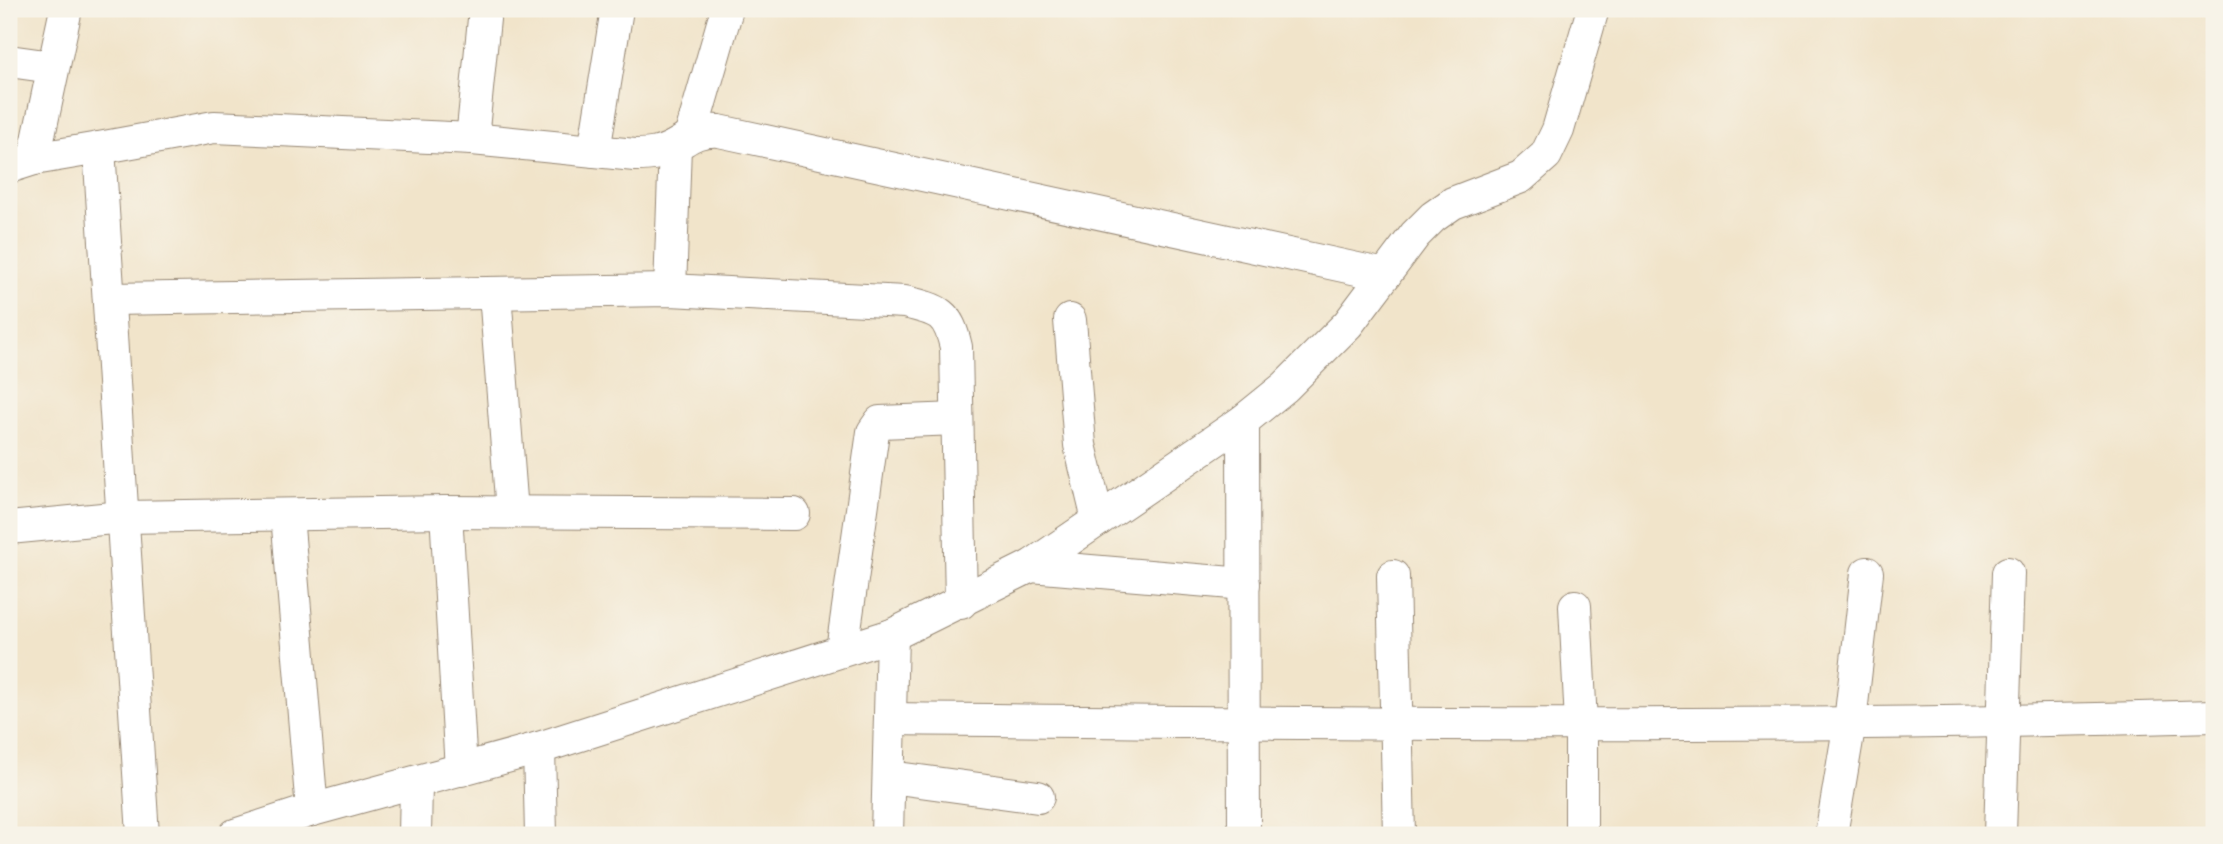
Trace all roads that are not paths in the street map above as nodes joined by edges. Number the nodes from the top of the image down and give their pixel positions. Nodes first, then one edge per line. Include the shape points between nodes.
1 (66, 9) edge
2 (485, 9) edge
3 (617, 9) edge
4 (727, 9) edge
5 (1593, 9) edge
6 (9, 61) edge
7 (52, 67) junction
8 (472, 139) junction
9 (683, 140) junction
10 (99, 148) junction
11 (594, 151) junction
12 (21, 163) edge
13 (1385, 275) junction
14 (670, 290) junction
15 (495, 293) junction
16 (110, 299) junction
17 (1070, 320) dead end
18 (957, 419) junction
19 (1243, 421) junction
20 (446, 512) junction
21 (512, 512) junction
22 (794, 514) dead end
23 (287, 515) junction
24 (123, 517) junction
25 (1098, 520) junction
26 (9, 528) edge
27 (1031, 566) junction
28 (1867, 573) dead end
29 (2008, 573) dead end
30 (1393, 576) dead end
31 (1244, 584) junction
32 (961, 603) junction
33 (1575, 606) dead end
34 (892, 635) junction
35 (842, 650) junction
36 (2214, 716) edge
37 (892, 719) junction
38 (1850, 722) junction
39 (2003, 722) junction
40 (1244, 723) junction
41 (1396, 723) junction
42 (1581, 723) junction
43 (539, 748) junction
44 (461, 770) junction
45 (890, 777) junction
46 (416, 783) junction
47 (1038, 797) dead end
48 (312, 810) junction
49 (143, 835) edge
50 (235, 835) edge
51 (415, 835) edge
52 (541, 835) edge
53 (887, 835) edge
54 (1244, 835) edge
55 (1399, 835) edge
56 (1581, 835) edge
57 (1830, 835) edge
58 (2000, 835) edge

1 - 7 street
2 - 8 street
3 - 11 street
4 - 9 street
5 - 13 street via 1558,130 1546,155 1521,177 1453,203 1433,217
6 - 7 street
7 - 12 street
8 - 10 street via 214,127
8 - 11 street
9 - 11 street via 657,153
9 - 13 street via 719,131
9 - 14 street
10 - 12 street
10 - 16 street
13 - 19 street via 1332,340
14 - 15 street
14 - 18 street via 905,302 934,309 950,322 956,347
15 - 16 street
15 - 21 street
16 - 24 street
17 - 25 street via 1080,445
18 - 32 street
18 - 35 street via 880,422 873,432
19 - 25 street
19 - 31 street
20 - 21 street
20 - 23 street
20 - 44 street
21 - 22 street
23 - 24 street
23 - 48 street
24 - 26 street
24 - 49 street
25 - 27 street
27 - 31 street
27 - 32 street
28 - 38 street
29 - 39 street
30 - 41 street
31 - 40 street
32 - 34 street
33 - 42 street
34 - 35 street
34 - 37 street
35 - 43 street
36 - 39 street
37 - 40 street
37 - 45 street
38 - 39 street
38 - 42 street
38 - 57 street
39 - 58 street
40 - 41 street
40 - 54 street
41 - 42 street
41 - 55 street
42 - 56 street
43 - 44 street
43 - 52 street
44 - 46 street
45 - 47 street
45 - 53 street
46 - 48 street
46 - 51 street
48 - 50 street

